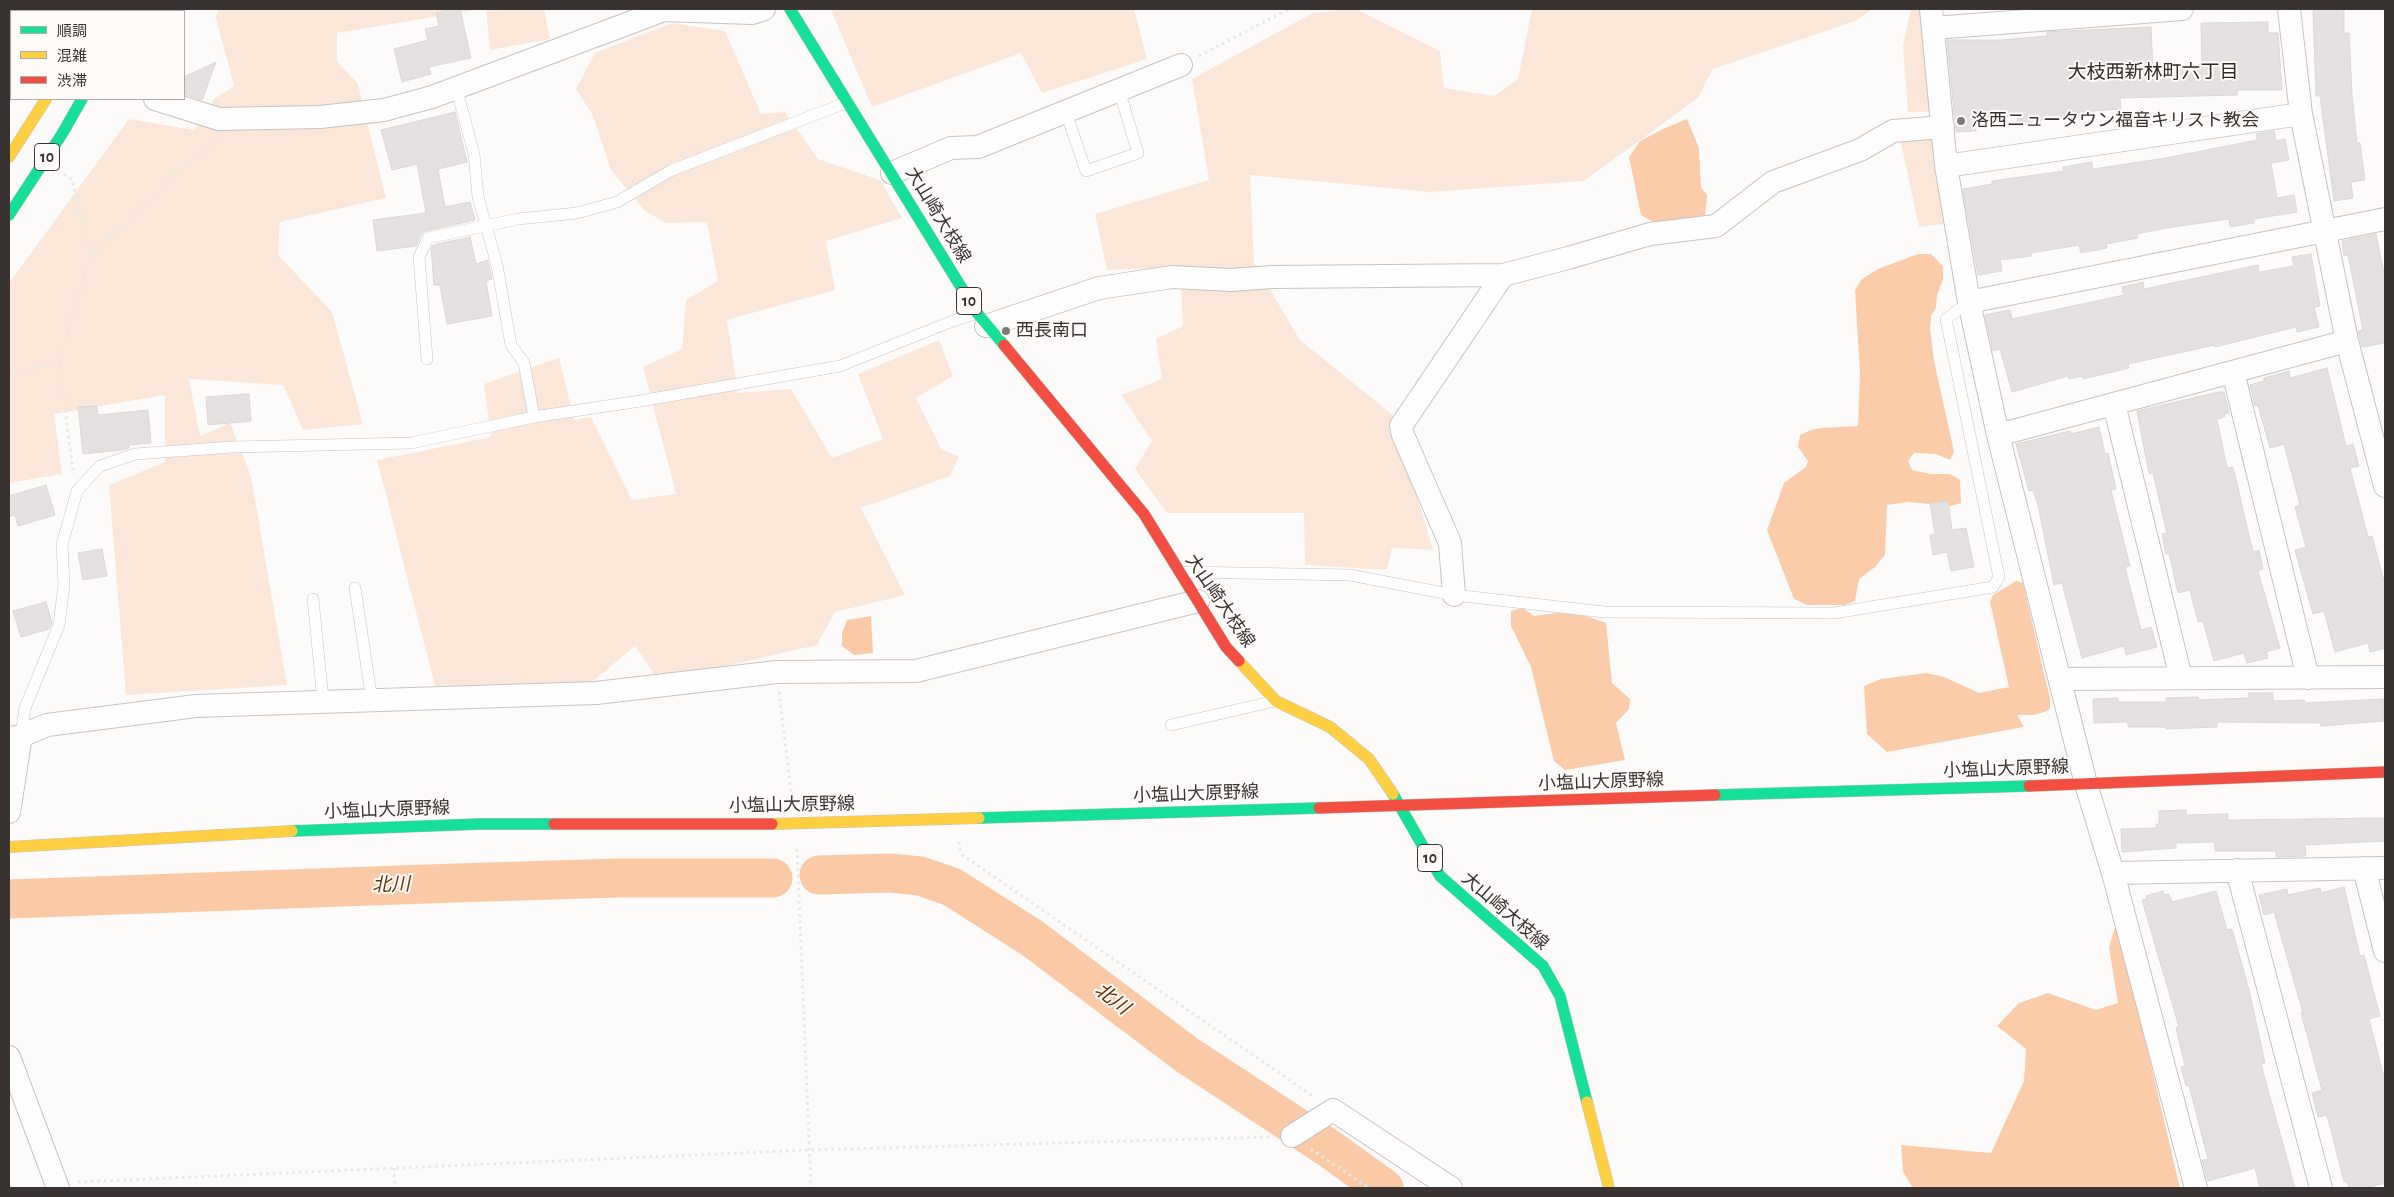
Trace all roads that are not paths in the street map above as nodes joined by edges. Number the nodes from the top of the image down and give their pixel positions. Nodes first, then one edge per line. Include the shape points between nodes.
1 (764, 9) edge
2 (790, 9) edge
3 (2182, 9) edge
4 (2289, 9) edge
5 (1932, 18) edge
6 (1181, 65) road end
7 (456, 87) junction
8 (1119, 90) junction
9 (45, 100) edge
10 (81, 100) edge
11 (158, 100) edge
12 (848, 102) junction
13 (1065, 110) junction
14 (2301, 114) junction
15 (1943, 127) junction
16 (9, 157) edge
17 (1946, 166) junction
18 (892, 173) junction
19 (9, 215) edge
20 (2385, 219) edge
21 (486, 226) junction
22 (2325, 231) junction
23 (1503, 275) junction
24 (1969, 302) junction
25 (981, 320) junction
26 (2346, 342) junction
27 (426, 359) dead end
28 (2233, 372) junction
29 (2114, 404) junction
30 (534, 417) junction
31 (1998, 435) junction
32 (2385, 486) edge
33 (1178, 572) junction
34 (355, 588) dead end
35 (1454, 595) junction
36 (313, 599) dead end
37 (1198, 601) junction
38 (2385, 677) edge
39 (2180, 678) junction
40 (2308, 678) junction
41 (2061, 679) junction
42 (322, 700) junction
43 (372, 701) junction
44 (1276, 701) junction
45 (1171, 724) dead end
46 (15, 737) edge
47 (2385, 772) edge
48 (2086, 784) junction
49 (1401, 806) junction
50 (9, 812) edge
51 (9, 847) edge
52 (2375, 868) edge
53 (2237, 870) junction
54 (2113, 873) junction
55 (2385, 951) edge
56 (9, 1057) edge
57 (1292, 1136) road end
58 (58, 1186) edge
59 (1451, 1188) edge
60 (1610, 1188) edge
61 (2196, 1188) edge
62 (2320, 1188) edge

1 - 7 street via 752,13 664,10
2 - 12 main road, 大山崎大枝線 / 10
3 - 5 street
4 - 14 street
5 - 15 street
6 - 8 street
7 - 11 street via 384,110 320,117 219,119
7 - 21 lane via 474,154 478,197
8 - 13 street
8 - 13 lane via 1138,153 1086,171
9 - 16 main road, 10
10 - 19 main road, 10
12 - 18 main road, 大山崎大枝線 / 10
12 - 21 lane via 672,170 617,202 577,213
13 - 18 street via 978,146 951,148
14 - 17 street
14 - 22 street
15 - 17 street
15 - 23 street via 1893,130 1860,150 1773,182 1716,226 1650,234
17 - 24 street
18 - 25 main road, 大山崎大枝線 / 10
20 - 22 street
21 - 27 lane via 428,238 419,257
21 - 30 lane via 497,266 511,345 524,364
22 - 24 street
22 - 26 street
23 - 25 street via 1231,280 1172,277 1099,288
23 - 35 street via 1401,426 1450,543
24 - 31 street
24 - 35 lane via 1946,319 1999,577 1993,587 1834,613 1604,612
25 - 30 lane via 953,320 840,366
25 - 33 main road, 大山崎大枝線 / 10 via 1144,514
26 - 28 street
26 - 32 street
28 - 29 street
28 - 40 street
29 - 31 street
29 - 39 street
30 - 46 lane via 411,443 233,446 136,454 100,466 77,491 62,545 64,584 59,625
31 - 41 street
33 - 35 lane via 1350,575
33 - 37 main road, 大山崎大枝線 / 10
34 - 43 lane
36 - 42 lane
37 - 43 street via 916,671 777,672 596,693
37 - 44 main road, 大山崎大枝線 / 10 via 1226,647
38 - 40 street
39 - 40 street
39 - 41 street
41 - 48 street
42 - 43 street
42 - 46 street via 196,706 47,725
44 - 45 lane
44 - 49 main road, 大山崎大枝線 / 10 via 1330,727 1369,759
46 - 50 street
47 - 48 main road, 小塩山大原野線
48 - 49 main road, 小塩山大原野線
48 - 54 street
49 - 51 main road, 小塩山大原野線 via 795,824 481,824
49 - 60 main road, 大山崎大枝線 / 10 via 1440,876 1543,966 1560,996
52 - 53 street
52 - 55 street
53 - 54 street
53 - 62 street
54 - 61 street
56 - 58 street
57 - 59 street via 1334,1110

